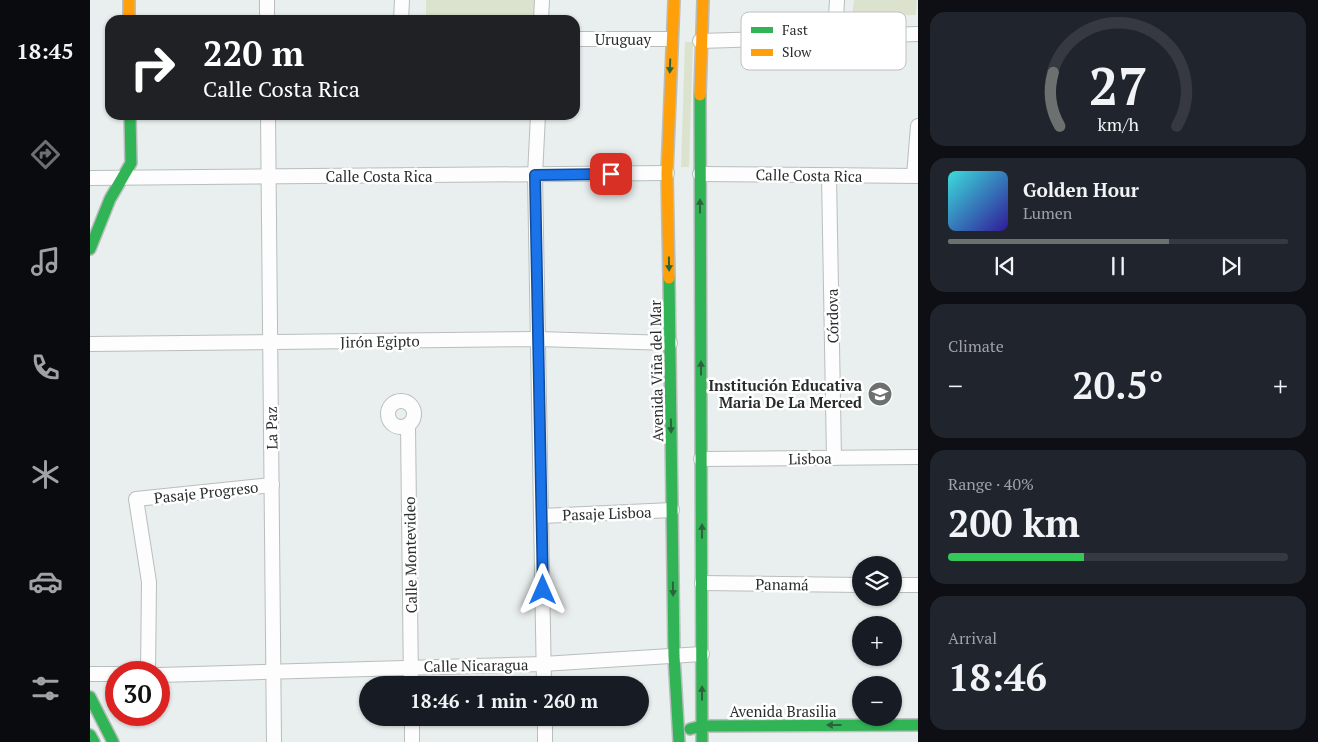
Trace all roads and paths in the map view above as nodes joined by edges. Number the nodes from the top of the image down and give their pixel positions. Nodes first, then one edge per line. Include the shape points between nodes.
1 (128, 0) edge
2 (267, 0) edge
3 (402, 0) edge
4 (542, 0) edge
5 (674, 0) edge
6 (703, 0) edge
7 (129, 15) edge
8 (267, 15) edge
9 (401, 15) edge
10 (542, 15) edge
11 (580, 39) edge
12 (671, 39) junction
13 (741, 39) edge
14 (700, 41) junction
15 (130, 120) edge
16 (268, 120) edge
17 (538, 120) edge
18 (918, 126) edge
19 (667, 173) junction
20 (700, 174) junction
21 (535, 175) junction
22 (829, 175) junction
23 (916, 176) edge
24 (268, 177) junction
25 (90, 178) edge
26 (124, 178) junction
27 (90, 249) edge
28 (538, 339) junction
29 (270, 342) junction
30 (670, 343) junction
31 (90, 344) edge
32 (408, 425) dead end
33 (918, 457) edge
34 (834, 458) junction
35 (701, 459) junction
36 (272, 486) junction
37 (672, 510) junction
38 (542, 516) junction
39 (702, 583) junction
40 (852, 585) edge
41 (902, 585) edge
42 (918, 586) edge
43 (702, 654) junction
44 (674, 656) junction
45 (148, 661) edge
46 (544, 664) junction
47 (411, 667) junction
48 (274, 671) junction
49 (90, 674) edge
50 (105, 674) edge
51 (170, 675) edge
52 (411, 676) edge
53 (544, 676) edge
54 (90, 698) edge
55 (918, 724) edge
56 (412, 726) edge
57 (545, 726) edge
58 (702, 726) junction
59 (90, 735) edge
60 (679, 737) edge
61 (94, 742) edge
62 (114, 742) edge
63 (274, 742) edge
64 (412, 742) edge
65 (545, 742) edge
66 (702, 742) edge

1 - 7 main road
2 - 8 street
3 - 9 street
4 - 10 street
5 - 12 main road, Avenida Viña del Mar
6 - 14 main road
11 - 12 street, Uruguay
12 -> 19 main road, Avenida Viña del Mar
13 - 14 street
14 - 20 main road
15 - 26 main road via 131,163
16 - 24 street, La Paz
17 - 21 street
18 - 23 street
19 - 21 street, Calle Costa Rica
19 -> 30 main road, Avenida Viña del Mar
20 - 22 street, Calle Costa Rica
35 -> 20 main road
21 - 24 street, Calle Costa Rica
21 - 28 street
22 - 23 street, Calle Costa Rica
22 - 34 street, Córdova
24 - 26 street, Calle Costa Rica
24 - 29 street, La Paz
25 - 26 street, Calle Costa Rica
26 - 27 main road via 110,199
28 - 29 street, Jirón Egipto
28 - 30 street, Jirón Egipto
28 - 38 street
29 - 31 street, Jirón Egipto
29 - 36 street, La Paz
30 -> 37 main road, Avenida Viña del Mar
32 - 47 street, Calle Montevideo
33 - 34 street, Lisboa
34 - 35 street, Lisboa
39 -> 35 main road
36 - 45 street, Pasaje Progreso via 136,499 149,582
36 - 48 street, La Paz
37 - 38 street, Pasaje Lisboa
37 -> 44 main road, Avenida Viña del Mar
38 - 46 street
39 - 40 street, Panamá
39 - 43 main road
41 - 42 street
43 - 44 street, Calle Nicaragua
58 -> 43 main road
44 - 46 street, Calle Nicaragua
44 - 60 main road, Avenida Viña del Mar
46 - 47 street, Calle Nicaragua
46 - 53 street
47 - 48 street, Calle Nicaragua
47 - 52 street, Calle Montevideo
48 - 51 street, Calle Nicaragua
48 - 63 street, La Paz
49 - 50 street
54 - 62 main road
55 -> 58 main road, Avenida Brasilia
56 - 64 street
57 - 65 street
58 - 60 main road, Avenida Brasilia
58 - 66 main road
59 - 61 main road

